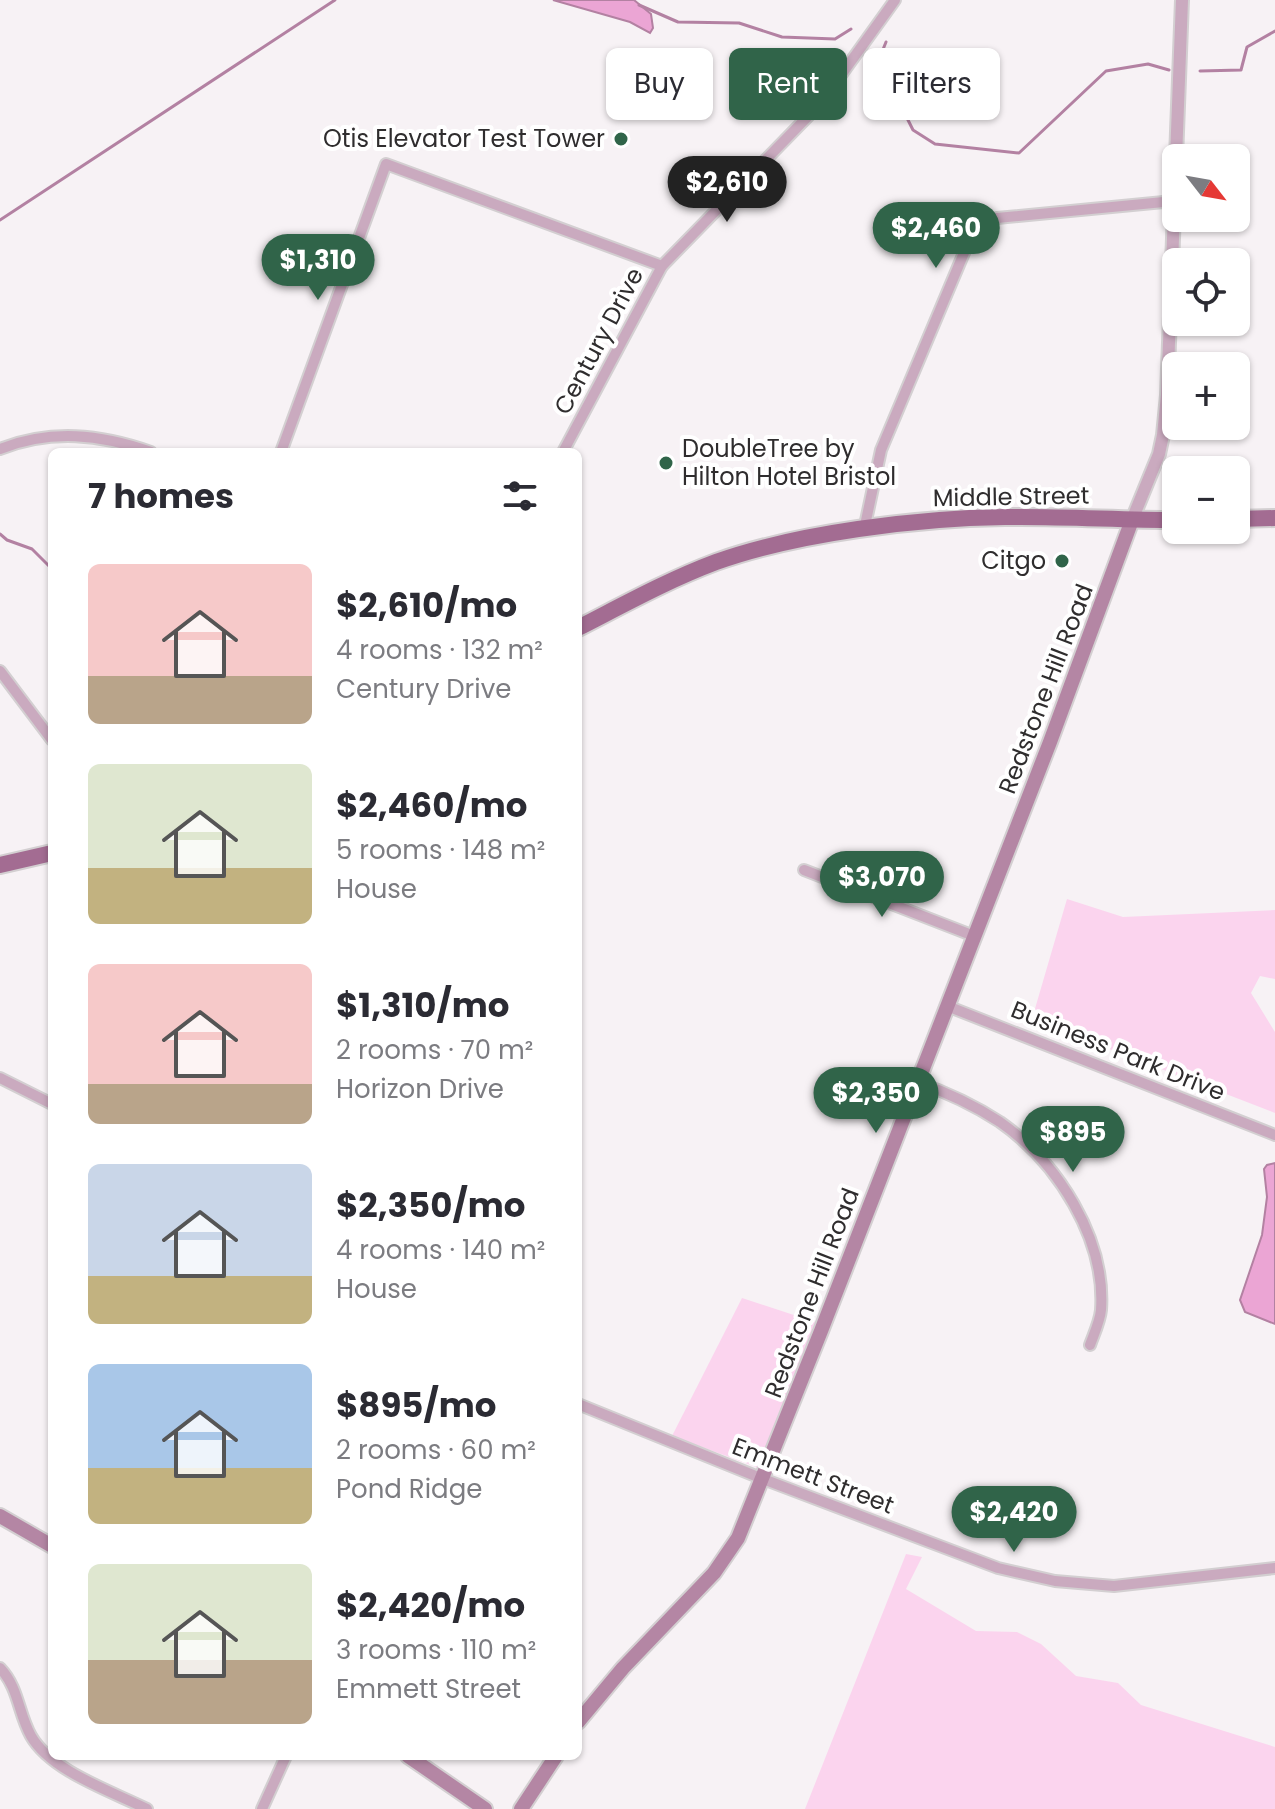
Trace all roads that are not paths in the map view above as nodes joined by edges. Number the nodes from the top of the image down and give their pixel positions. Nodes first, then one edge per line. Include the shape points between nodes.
1 (895, 0) edge
2 (1182, 0) edge
3 (1177, 144) edge
4 (1162, 202) edge
5 (1173, 232) edge
6 (662, 266) junction
7 (137, 448) edge
8 (282, 448) edge
9 (565, 448) edge
10 (0, 449) edge
11 (1275, 518) edge
12 (1250, 519) edge
13 (1132, 520) junction
14 (1162, 520) edge
15 (864, 530) junction
16 (582, 626) edge
17 (0, 671) edge
18 (48, 735) edge
19 (48, 854) edge
20 (0, 865) edge
21 (804, 870) dead end
22 (974, 936) junction
23 (947, 1006) junction
24 (0, 1078) edge
25 (917, 1082) junction
26 (48, 1102) edge
27 (1275, 1135) edge
28 (1090, 1345) dead end
29 (582, 1406) edge
30 (763, 1479) junction
31 (0, 1516) edge
32 (48, 1544) edge
33 (1275, 1568) edge
34 (0, 1668) edge
35 (582, 1717) edge
36 (48, 1756) edge
37 (53, 1760) edge
38 (284, 1760) edge
39 (414, 1760) edge
40 (553, 1760) edge
41 (147, 1809) edge
42 (262, 1809) edge
43 (485, 1809) edge
44 (521, 1809) edge

1 - 6 street, Century Drive via 821,103
2 - 3 street
4 - 15 street via 997,218 971,238 881,450
5 - 13 street via 1163,435
6 - 8 street via 386,164
6 - 9 street, Century Drive
7 - 10 street via 63,434
11 - 12 main road
13 - 14 main road, Middle Street
13 - 15 main road, Middle Street via 968,518
13 - 22 main road, Redstone Hill Road
15 - 16 main road, Middle Street via 716,562
17 - 18 street
19 - 20 main road
21 - 22 street
22 - 23 main road, Redstone Hill Road
23 - 25 main road, Redstone Hill Road
23 - 27 street, Business Park Drive
24 - 26 street
25 - 28 street via 971,1104 1002,1124 1051,1171 1074,1205 1099,1267 1101,1312
25 - 30 main road, Redstone Hill Road
29 - 30 street, Emmett Street
30 - 33 street, Emmett Street via 998,1568 1055,1581 1114,1586
30 - 35 main road, Redstone Hill Road via 727,1556
31 - 32 main road
34 - 36 street via 17,1694 29,1734
37 - 41 street
38 - 42 street
39 - 43 main road
40 - 44 main road

